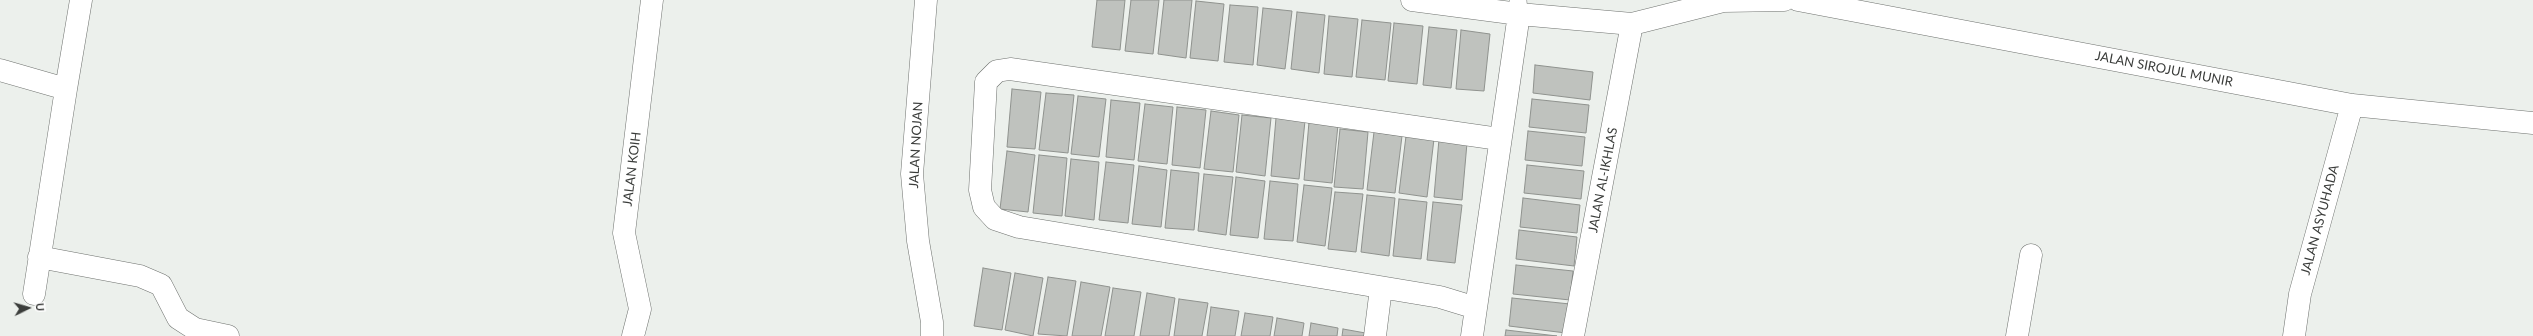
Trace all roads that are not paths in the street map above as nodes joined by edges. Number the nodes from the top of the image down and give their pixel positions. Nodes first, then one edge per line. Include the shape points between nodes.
1 (81, 0) edge
2 (652, 0) edge
3 (926, 0) edge
4 (1412, 0) edge
5 (1784, 0) edge
6 (1798, 0) edge
7 (1518, 7) edge
8 (1632, 24) junction
9 (0, 70) edge
10 (66, 89) junction
11 (2352, 105) junction
12 (2533, 123) edge
13 (1499, 139) junction
14 (2031, 255) dead end
15 (39, 257) junction
16 (1381, 288) junction
17 (34, 294) dead end
18 (1476, 308) junction
19 (228, 336) edge
20 (633, 336) edge
21 (932, 336) edge
22 (1375, 336) edge
23 (1472, 336) edge
24 (1573, 336) edge
25 (2017, 336) edge
26 (2294, 336) edge

1 - 10 street
2 - 20 street, JALAN KOIH via 624,233 640,309
3 - 21 street, JALAN NOJAN via 912,174 918,241 932,322
4 - 7 street
5 - 8 street via 1723,1
6 - 11 street, JALAN SIROJUL MUNIR
7 - 8 street
7 - 13 street
8 - 24 street, JALAN AL-IKHLAS
9 - 10 street
10 - 15 street
11 - 12 street, JALAN SIROJUL MUNIR
11 - 26 street, JALAN ASYUHADA via 2300,294
13 - 16 street via 1010,69 997,71 986,82 980,190 984,207 995,219 1019,227
13 - 18 street
14 - 25 street
15 - 17 street
15 - 19 street via 140,276 161,285 178,318 195,329
16 - 18 street via 1440,298
16 - 22 street
18 - 23 street

